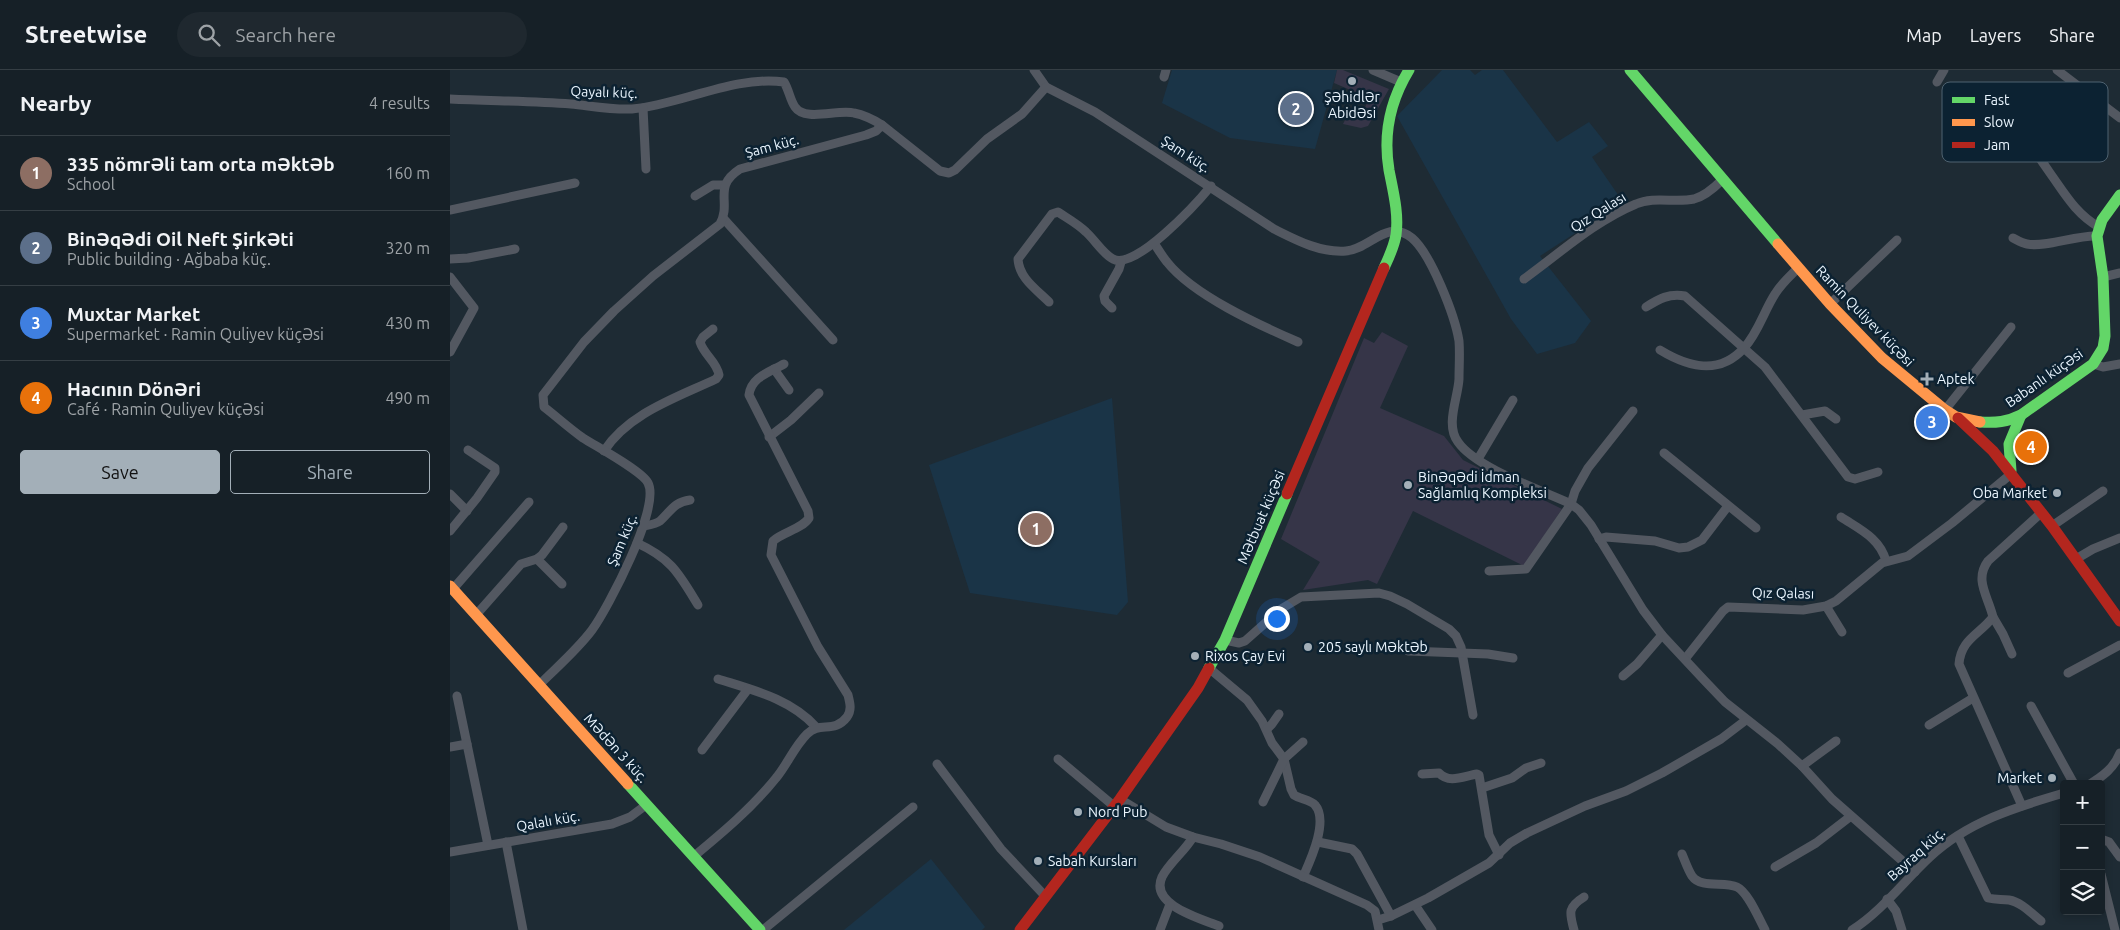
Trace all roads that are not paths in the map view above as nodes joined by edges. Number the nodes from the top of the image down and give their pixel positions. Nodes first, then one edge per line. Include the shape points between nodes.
1 (1034, 70) edge
2 (1373, 70) edge
3 (1409, 70) edge
4 (1630, 70) edge
5 (1944, 70) edge
6 (2057, 70) edge
7 (1401, 82) junction
8 (1936, 82) dead end
9 (2073, 82) edge
10 (1046, 88) junction
11 (450, 99) edge
12 (642, 108) junction
13 (2108, 109) edge
14 (2120, 118) edge
15 (882, 125) junction
16 (2041, 162) edge
17 (646, 170) dead end
18 (1722, 180) junction
19 (575, 183) dead end
20 (724, 185) junction
21 (1210, 186) junction
22 (695, 196) dead end
23 (2120, 196) edge
24 (450, 210) edge
25 (723, 218) junction
26 (2098, 231) junction
27 (1397, 232) junction
28 (2013, 238) dead end
29 (1898, 240) dead end
30 (1154, 243) junction
31 (516, 249) dead end
32 (450, 259) edge
33 (1121, 262) junction
34 (1798, 268) junction
35 (2120, 273) edge
36 (450, 277) edge
37 (2103, 277) junction
38 (1524, 279) dead end
39 (1050, 302) dead end
40 (1830, 304) junction
41 (1646, 307) dead end
42 (1112, 308) dead end
43 (2011, 327) dead end
44 (713, 329) dead end
45 (833, 340) dead end
46 (1298, 342) dead end
47 (1745, 348) junction
48 (1660, 350) dead end
49 (450, 352) edge
50 (784, 364) dead end
51 (2093, 364) junction
52 (2120, 364) edge
53 (774, 370) junction
54 (789, 390) dead end
55 (819, 393) dead end
56 (1513, 400) dead end
57 (1945, 410) junction
58 (1633, 411) dead end
59 (1802, 415) junction
60 (2021, 415) junction
61 (1956, 417) junction
62 (1836, 419) dead end
63 (769, 437) junction
64 (468, 450) dead end
65 (604, 451) junction
66 (1664, 453) dead end
67 (1478, 460) junction
68 (1878, 472) dead end
69 (2011, 474) junction
70 (2103, 491) dead end
71 (450, 494) edge
72 (690, 500) dead end
73 (529, 502) dead end
74 (1571, 504) junction
75 (1728, 506) junction
76 (467, 511) junction
77 (2041, 513) junction
78 (1841, 516) dead end
79 (644, 526) junction
80 (2052, 526) junction
81 (563, 527) dead end
82 (1756, 528) dead end
83 (450, 531) edge
84 (2120, 538) edge
85 (1599, 539) junction
86 (637, 543) junction
87 (537, 559) junction
88 (2076, 559) junction
89 (1886, 561) junction
90 (1489, 571) dead end
91 (562, 584) dead end
92 (451, 588) edge
93 (698, 605) dead end
94 (1826, 606) junction
95 (476, 615) junction
96 (1992, 617) junction
97 (2120, 622) edge
98 (1842, 632) dead end
99 (1662, 635) junction
100 (1224, 640) junction
101 (2120, 645) edge
102 (1408, 651) dead end
103 (1462, 653) junction
104 (2012, 654) dead end
105 (1513, 658) dead end
106 (1685, 659) junction
107 (1210, 669) junction
108 (2068, 673) dead end
109 (1623, 676) dead end
110 (718, 679) dead end
111 (540, 685) junction
112 (748, 689) junction
113 (457, 696) dead end
114 (1973, 698) junction
115 (2031, 706) dead end
116 (1279, 714) dead end
117 (1472, 715) dead end
118 (1746, 720) junction
119 (1929, 725) dead end
120 (816, 727) junction
121 (1267, 729) junction
122 (1836, 740) dead end
123 (1303, 742) dead end
124 (467, 744) junction
125 (450, 747) edge
126 (702, 750) dead end
127 (2120, 753) edge
128 (1058, 759) dead end
129 (1284, 759) junction
130 (1541, 763) dead end
131 (937, 764) dead end
132 (1802, 766) junction
133 (1422, 774) dead end
134 (2072, 780) edge
135 (2096, 780) edge
136 (1482, 788) junction
137 (2060, 794) edge
138 (1264, 802) dead end
139 (1118, 803) junction
140 (646, 804) junction
141 (2022, 806) junction
142 (913, 807) dead end
143 (1851, 816) junction
144 (1958, 836) junction
145 (1193, 837) junction
146 (2105, 840) edge
147 (506, 842) junction
148 (1318, 842) junction
149 (488, 845) junction
150 (450, 852) edge
151 (1682, 854) dead end
152 (1498, 855) junction
153 (693, 857) junction
154 (2120, 857) edge
155 (1775, 867) dead end
156 (1915, 872) junction
157 (1303, 877) junction
158 (2105, 890) edge
159 (1046, 897) junction
160 (1584, 897) dead end
161 (1887, 899) junction
162 (1170, 904) junction
163 (1415, 905) junction
164 (1391, 916) junction
165 (1378, 920) junction
166 (2040, 921) dead end
167 (1220, 926) dead end
168 (523, 930) edge
169 (762, 930) edge
170 (1020, 930) edge
171 (1160, 930) edge
172 (1379, 930) edge
173 (1432, 930) edge
174 (1574, 930) edge
175 (1765, 930) edge
176 (1852, 930) edge
177 (1902, 930) edge
178 (2115, 930) edge

1 - 10 street
2 - 7 street
3 - 7 main road, Mətbuat küçəsi
4 - 18 main road, Ramin Quliyev küçəsi
5 - 8 street
6 - 9 street
7 - 27 main road, Mətbuat küçəsi via 1390,112 1387,144 1397,204
10 - 15 street via 1022,114 987,139 949,173 940,170
10 - 21 street, Şam küç. via 1095,112
11 - 12 street, Qayalı küç.
12 - 15 street, Qayalı küç. via 731,86 775,81 784,82 795,108 803,113 854,112
12 - 17 street
13 - 14 street
15 - 20 street, Şam küç. via 876,131 740,169 730,175
16 - 26 street via 2075,209
18 - 34 main road, Ramin Quliyev küçəsi
18 - 38 street, Qız Qalası via 1709,192 1694,198 1638,203 1610,217
19 - 24 street
20 - 22 street via 713,185
20 - 25 street
21 - 27 street, Şam küç. via 1274,229 1315,247 1348,251 1386,232
21 - 30 street via 1198,202
23 - 26 main road via 2107,211
25 - 45 street
25 - 65 street, Şam küç. via 720,224 614,311 584,342 543,395 544,407
26 - 28 street via 2036,245
26 - 37 main road, Babanlı küçəsi
27 - 67 street via 1412,238 1422,250 1451,311 1459,341 1459,381 1453,428 1457,442
27 - 100 main road, Mətbuat küçəsi via 1385,269
29 - 40 street
30 - 33 street
30 - 46 street via 1167,263 1182,277 1218,302
31 - 32 street
33 - 39 street via 1112,259 1086,231 1058,212 1052,214 1018,259 1022,275
33 - 42 street via 1104,296
34 - 40 main road, Ramin Quliyev küçəsi
34 - 47 street via 1774,295
35 - 37 street
36 - 49 street via 474,308
37 - 51 main road, Babanlı küçəsi via 2105,336
40 - 57 main road, Ramin Quliyev küçəsi via 1882,358
41 - 47 street via 1674,294 1685,296
43 - 57 street
44 - 65 street via 700,342 719,370 716,380 658,406 625,426
47 - 48 street via 1732,360 1711,367 1679,362
47 - 59 street
50 - 53 street
51 - 52 street via 2103,367
51 - 60 main road, Babanlı küçəsi
53 - 54 street
53 - 63 street via 756,379 749,395
55 - 63 street
56 - 67 street
57 - 61 main road, Ramin Quliyev küçəsi
58 - 74 street via 1588,468
59 - 62 street via 1825,411
59 - 68 street via 1848,476 1856,479
60 - 61 main road, Babanlı küçəsi via 1997,423
60 - 69 main road via 2009,444
61 - 69 main road, Ramin Quliyev küçəsi via 1984,442
63 - 120 street via 809,518 773,540 771,555 850,703 847,716 840,724 834,728
64 - 76 street via 491,464 495,472
65 - 79 street, Şam küç. via 648,482 651,488
66 - 75 street
67 - 74 street
69 - 77 main road, Ramin Quliyev küçəsi
69 - 89 street, Qız Qalası via 1908,556
70 - 80 street
71 - 76 street
72 - 79 street via 669,510 660,521
73 - 92 street
74 - 85 street via 1585,516
74 - 90 street via 1526,569
75 - 82 street
75 - 85 street via 1702,540 1688,547 1679,548 1655,541
76 - 83 street
77 - 80 main road, Ramin Quliyev küçəsi
77 - 96 street via 1982,570 1982,585
78 - 89 street via 1874,540 1884,552
79 - 86 street, Şam küç.
80 - 88 main road, Ramin Quliyev küçəsi
81 - 87 street
84 - 88 street
85 - 99 street
86 - 93 street via 670,562
86 - 111 street, Şam küç. via 601,618
87 - 91 street
87 - 95 street via 521,564
88 - 97 main road, Ramin Quliyev küçəsi
89 - 94 street, Qız Qalası
92 - 95 main road, Mədən 3 küç.
94 - 98 street
94 - 106 street, Qız Qalası via 1803,610 1728,607
95 - 111 main road, Mədən 3 küç.
96 - 104 street
96 - 114 street via 1965,643 1960,654 1959,664
99 - 106 street
99 - 109 street
100 - 103 street via 1245,641 1281,609 1301,597 1379,593 1407,604 1449,629 1456,636
100 - 107 main road, Mətbuat küçəsi
101 - 108 street
102 - 103 street
103 - 105 street
103 - 117 street
106 - 118 street
107 - 121 street via 1247,700
107 - 139 main road, Mətbuat küçəsi
110 - 112 street
111 - 140 main road, Mədən 3 küç.
112 - 120 street via 792,706
112 - 126 street
113 - 124 street
114 - 119 street
114 - 141 street
115 - 134 street
116 - 121 street
118 - 132 street
118 - 152 street via 1721,739 1662,773 1549,822 1510,843
120 - 153 street via 804,738 762,795
121 - 129 street via 1272,743
122 - 132 street
123 - 129 street
124 - 125 street
124 - 149 street
127 - 135 street via 2116,763
128 - 139 street
129 - 138 street
129 - 148 street via 1294,796 1317,806
130 - 136 street
131 - 159 street via 972,814
132 - 143 street
133 - 136 street via 1440,773 1449,779 1477,774
136 - 152 street via 1489,835
137 - 141 street, Bayraq küç.
139 - 145 street
139 - 159 main road, Mətbuat küçəsi
140 - 147 street, Qalalı küç. via 621,822
140 - 153 main road, Mədən 3 küç.
141 - 144 street, Bayraq küç. via 1992,817
142 - 169 street
143 - 155 street via 1816,843
143 - 156 street
144 - 156 street, Bayraq küç. via 1936,851
144 - 166 street via 1988,898 2010,900 2025,907
145 - 157 street via 1240,850
145 - 162 street via 1159,884
146 - 154 street
147 - 149 street, Qalalı küç.
147 - 168 street
148 - 157 street
148 - 164 street via 1352,849 1358,854
149 - 150 street, Qalalı küç.
151 - 175 street via 1692,877 1702,882 1738,887 1744,892
152 - 163 street
153 - 169 main road, Mədən 3 küç.
156 - 161 street, Bayraq küç.
157 - 165 street via 1367,905
158 - 178 street
159 - 170 main road, Mətbuat küçəsi
160 - 174 street via 1571,908
161 - 176 street, Bayraq küç.
161 - 177 street via 1896,911
162 - 167 street
162 - 171 street
163 - 164 street
163 - 173 street
164 - 165 street
165 - 172 street

